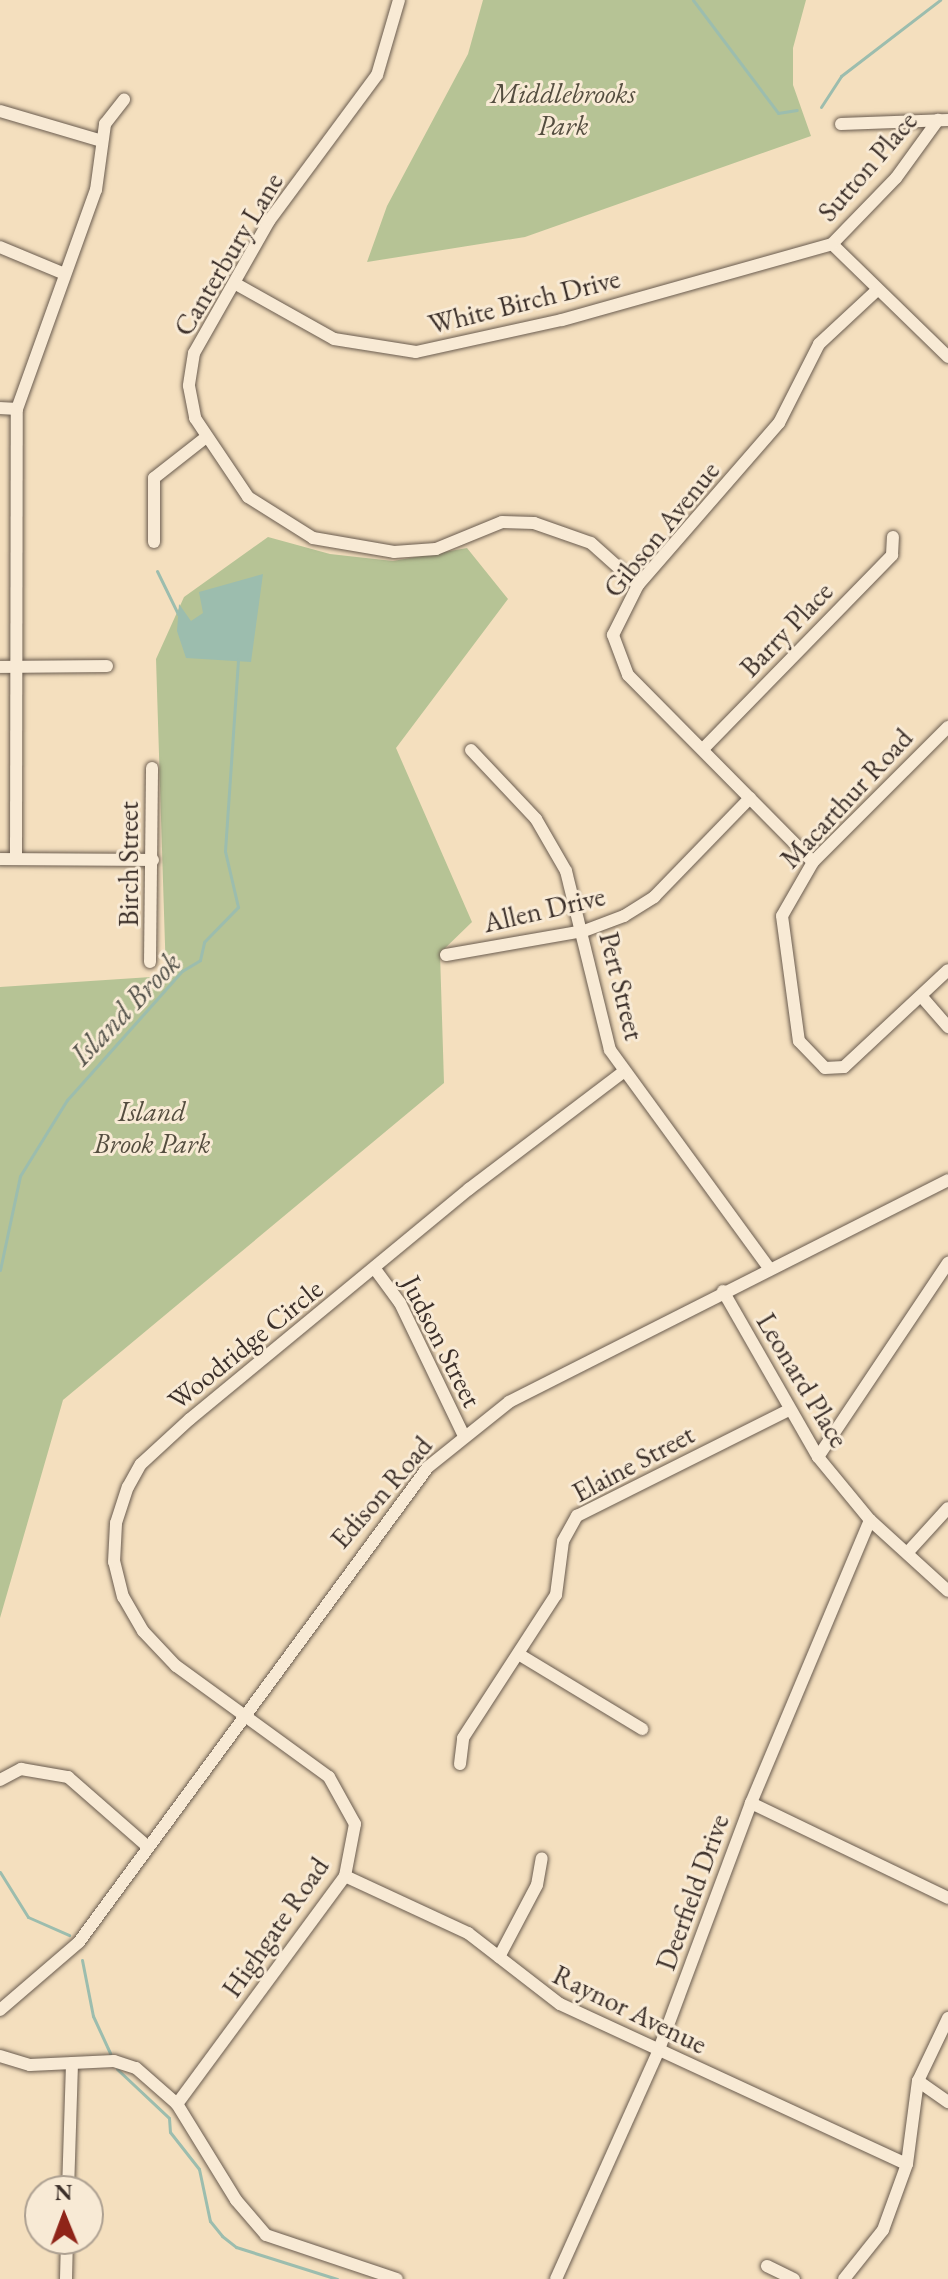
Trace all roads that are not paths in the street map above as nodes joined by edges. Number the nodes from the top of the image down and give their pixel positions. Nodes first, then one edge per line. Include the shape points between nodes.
1 (399, 0) edge
2 (124, 100) dead end
3 (0, 111) edge
4 (943, 120) edge
5 (841, 124) dead end
6 (102, 141) junction
7 (832, 244) junction
8 (0, 247) edge
9 (65, 274) junction
10 (236, 284) junction
11 (876, 291) junction
12 (948, 357) edge
13 (0, 408) edge
14 (17, 409) junction
15 (205, 438) junction
16 (893, 537) dead end
17 (154, 542) dead end
18 (638, 585) junction
19 (107, 666) dead end
20 (0, 667) edge
21 (17, 667) junction
22 (948, 727) edge
23 (703, 749) junction
24 (471, 750) dead end
25 (152, 768) dead end
26 (750, 798) junction
27 (0, 859) edge
28 (16, 859) junction
29 (153, 860) junction
30 (813, 862) junction
31 (584, 931) junction
32 (446, 955) dead end
33 (150, 962) dead end
34 (948, 970) edge
35 (922, 997) junction
36 (948, 1027) edge
37 (623, 1072) junction
38 (948, 1180) edge
39 (948, 1263) edge
40 (769, 1268) junction
41 (375, 1269) junction
42 (723, 1291) junction
43 (787, 1411) junction
44 (464, 1436) junction
45 (818, 1457) junction
46 (948, 1508) edge
47 (870, 1520) junction
48 (908, 1552) junction
49 (948, 1591) edge
50 (520, 1655) junction
51 (245, 1711) junction
52 (642, 1729) dead end
53 (460, 1764) dead end
54 (0, 1780) edge
55 (751, 1803) junction
56 (148, 1847) junction
57 (542, 1858) dead end
58 (345, 1876) junction
59 (948, 1898) edge
60 (499, 1957) junction
61 (0, 2010) edge
62 (948, 2018) edge
63 (658, 2052) junction
64 (0, 2056) edge
65 (72, 2063) junction
66 (918, 2081) junction
67 (948, 2102) edge
68 (177, 2104) junction
69 (907, 2164) junction
70 (68, 2175) edge
71 (67, 2255) edge
72 (767, 2266) dead end
73 (66, 2279) edge
74 (397, 2279) edge
75 (556, 2279) edge
76 (794, 2279) edge
77 (844, 2279) edge

1 - 10 street, Canterbury Lane via 377,75 269,221
2 - 6 street via 105,124
3 - 6 street
4 - 5 street
4 - 7 street, Sutton Place
6 - 9 street via 96,190
7 - 10 street, White Birch Drive via 562,320 416,352 334,339
7 - 11 street
8 - 9 street
9 - 14 street
10 - 15 street, Canterbury Lane via 194,353 189,386
11 - 12 street
11 - 18 street, Gibson Avenue via 819,344 779,423
13 - 14 street
14 - 21 street
15 - 17 street via 154,478
15 - 18 street, Canterbury Lane via 248,497 313,538 394,552 436,549 502,522 534,523 591,543
16 - 23 street, Barry Place via 892,555
18 - 23 street, Gibson Avenue via 613,635 616,656 650,700
19 - 21 street
20 - 21 street
21 - 28 street
22 - 30 street, Macarthur Road
23 - 26 street, Gibson Avenue
24 - 31 street, Pert Street via 551,840
25 - 29 street, Birch Street
26 - 30 street, Gibson Avenue
26 - 31 street, Allen Drive via 654,897
27 - 28 street
28 - 29 street
29 - 33 street, Birch Street
30 - 35 street, Macarthur Road via 782,916 799,1041 809,1057 825,1068 844,1067
31 - 32 street, Allen Drive
31 - 37 street, Pert Street via 601,1018
34 - 35 street, Macarthur Road
35 - 36 street
37 - 40 street, Pert Street
37 - 41 street, Woodridge Circle
38 - 40 street, Edison Road
39 - 45 street
40 - 42 street, Edison Road
41 - 44 street, Judson Street via 400,1303
41 - 51 street, Woodridge Circle via 141,1464 116,1523 114,1562 143,1631 176,1666
42 - 43 street, Leonard Place
42 - 44 street, Edison Road via 509,1402
43 - 45 street, Leonard Place
43 - 50 street, Elaine Street via 577,1516 563,1541 556,1595
44 - 51 street, Edison Road via 390,1512
45 - 47 street, Leonard Place
46 - 48 street
47 - 48 street, Leonard Place
47 - 55 street, Deerfield Drive
48 - 49 street, Leonard Place
50 - 52 street
50 - 53 street, Elaine Street via 463,1738
51 - 56 street, Edison Road
51 - 58 street, Highgate Road via 329,1777 348,1801 355,1824
54 - 56 street via 21,1769 68,1777
55 - 59 street
55 - 63 street, Deerfield Drive
56 - 61 street, Edison Road via 79,1942
57 - 60 street via 537,1885
58 - 60 street, Raynor Avenue via 468,1933
58 - 68 street, Highgate Road
60 - 63 street, Raynor Avenue via 560,2004
62 - 66 street
63 - 69 street, Raynor Avenue
63 - 75 street, Deerfield Drive
64 - 65 street via 30,2065
65 - 68 street via 125,2063
65 - 70 street
66 - 67 street
66 - 69 street
68 - 74 street via 236,2200 266,2235
69 - 77 street via 883,2230
71 - 73 street
72 - 76 street

